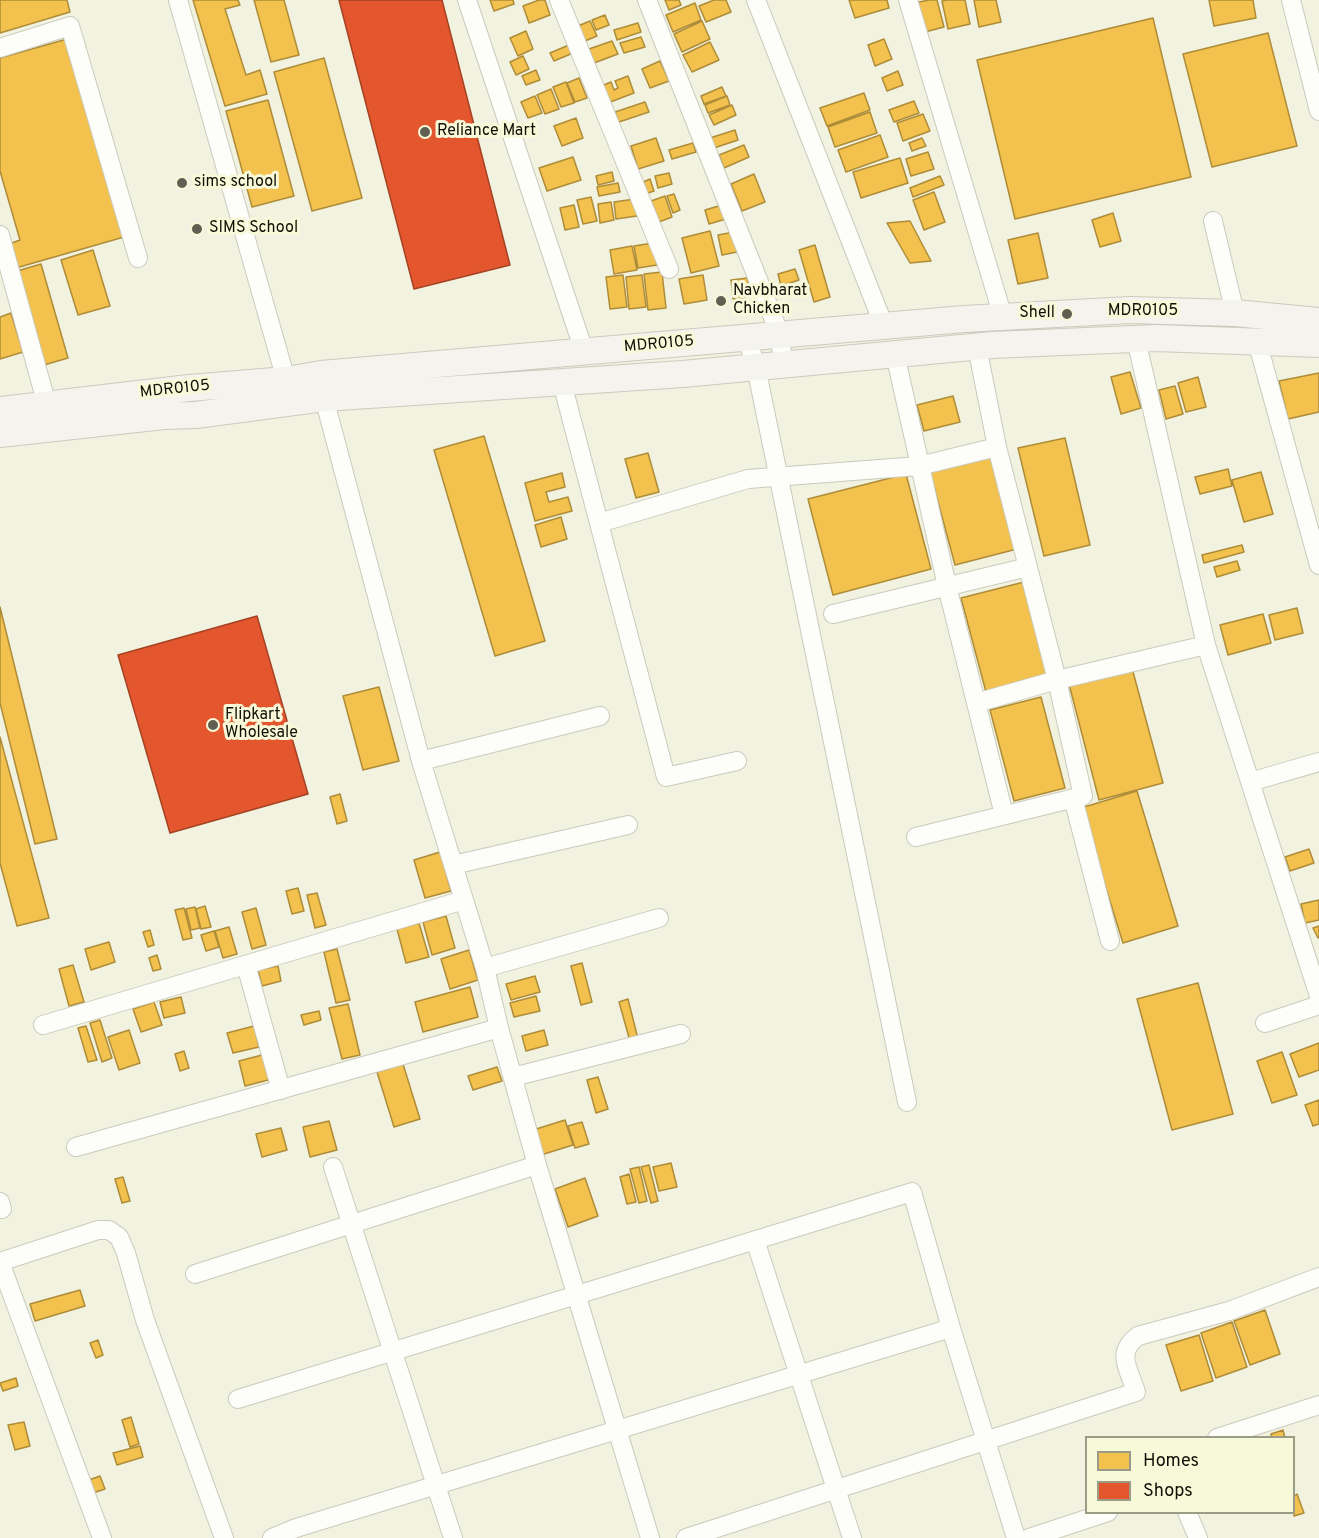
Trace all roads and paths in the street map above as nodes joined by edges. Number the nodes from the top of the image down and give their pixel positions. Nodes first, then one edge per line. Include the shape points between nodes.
1 (178, 0) edge
2 (467, 0) edge
3 (559, 0) edge
4 (647, 0) edge
5 (756, 0) edge
6 (908, 0) edge
7 (1291, 0) edge
8 (0, 48) edge
9 (1319, 111) edge
10 (1213, 221) dead end
11 (0, 235) edge
12 (138, 258) dead end
13 (669, 268) dead end
14 (1235, 313) junction
15 (1003, 317) junction
16 (1319, 321) edge
17 (884, 326) junction
18 (780, 335) junction
19 (747, 338) junction
20 (1136, 339) junction
21 (1257, 342) junction
22 (1319, 344) edge
23 (976, 346) junction
24 (584, 351) junction
25 (895, 354) junction
26 (783, 364) junction
27 (756, 367) junction
28 (286, 380) junction
29 (562, 383) junction
30 (324, 398) junction
31 (47, 405) junction
32 (0, 410) edge
33 (0, 434) edge
34 (998, 447) junction
35 (919, 466) junction
36 (777, 477) junction
37 (599, 523) junction
38 (1319, 565) edge
39 (1028, 567) junction
40 (947, 586) junction
41 (833, 614) dead end
42 (1206, 645) junction
43 (1057, 680) junction
44 (976, 703) junction
45 (600, 716) dead end
46 (421, 761) junction
47 (736, 761) dead end
48 (1319, 762) edge
49 (1250, 782) junction
50 (1073, 798) junction
51 (1004, 815) junction
52 (628, 825) dead end
53 (916, 837) dead end
54 (453, 865) junction
55 (464, 900) junction
56 (659, 918) dead end
57 (1110, 941) dead end
58 (246, 965) junction
59 (484, 968) junction
60 (1319, 996) edge
61 (1319, 1005) edge
62 (1265, 1023) dead end
63 (43, 1025) dead end
64 (499, 1028) junction
65 (681, 1034) dead end
66 (513, 1077) junction
67 (281, 1090) junction
68 (907, 1102) dead end
69 (76, 1147) dead end
70 (537, 1165) junction
71 (333, 1167) dead end
72 (352, 1223) junction
73 (754, 1240) junction
74 (0, 1262) edge
75 (195, 1274) dead end
76 (1319, 1277) edge
77 (576, 1296) junction
78 (951, 1328) junction
79 (393, 1351) junction
80 (798, 1374) junction
81 (238, 1399) dead end
82 (1319, 1405) edge
83 (617, 1430) junction
84 (1220, 1436) edge
85 (985, 1441) junction
86 (436, 1485) junction
87 (836, 1489) junction
88 (1102, 1514) edge
89 (1188, 1514) edge
90 (102, 1538) edge
91 (224, 1538) edge
92 (272, 1538) edge
93 (453, 1538) edge
94 (650, 1538) edge
95 (686, 1538) edge
96 (852, 1538) edge
97 (1016, 1538) edge
98 (1029, 1538) edge
99 (1198, 1538) edge

1 - 28 street
2 - 24 street
3 - 13 street
4 - 18 street
5 - 17 street
6 - 15 street
7 - 9 street
8 - 12 street via 70,26
10 - 14 street
11 - 31 street
14 - 15 main road, MDR0105 via 1130,310
14 - 16 main road, MDR0105
15 - 17 main road, MDR0105
17 - 18 main road, MDR0105
18 - 19 main road, MDR0105
18 - 26 street
19 - 24 main road, MDR0105
19 - 27 street
20 - 21 main road, MDR0105
20 - 23 main road, MDR0105
20 - 42 street
21 - 22 main road, MDR0105
21 - 38 street
23 - 25 main road, MDR0105
23 - 34 street
24 - 28 main road, MDR0105
25 - 26 main road, MDR0105
25 - 35 street
26 - 27 main road, MDR0105
27 - 29 main road, MDR0105
27 - 36 street
28 - 31 main road, MDR0105
29 - 30 main road, MDR0105
29 - 37 street
30 - 33 main road, MDR0105
30 - 46 street
31 - 32 main road, MDR0105
34 - 35 street
34 - 39 street
35 - 36 street
35 - 40 street
36 - 37 street via 748,479
36 - 68 street
37 - 47 street via 666,777
39 - 40 street
39 - 43 street
40 - 41 street
40 - 44 street
42 - 43 street
42 - 49 street
43 - 44 street
43 - 50 street via 1083,796
44 - 51 street
45 - 46 street
46 - 54 street
48 - 49 street
49 - 60 street
50 - 51 street
50 - 57 street
51 - 53 street
52 - 54 street
54 - 55 street
55 - 58 street
55 - 59 street
56 - 59 street
58 - 63 street
58 - 67 street
59 - 64 street
61 - 62 street
64 - 66 street
64 - 67 street
65 - 66 street
66 - 70 street
67 - 69 street
70 - 72 street
70 - 77 street
71 - 72 street
72 - 75 street
72 - 79 street
73 - 77 street
73 - 78 street via 912,1192
73 - 80 street
74 - 90 street
74 - 91 street via 98,1230 109,1230 119,1237
76 - 85 street via 1229,1311 1138,1336 1128,1343 1124,1356 1136,1392
77 - 79 street
77 - 83 street
78 - 80 street
78 - 85 street
79 - 81 street
79 - 86 street
80 - 83 street
80 - 87 street
82 - 84 street
83 - 86 street
83 - 94 street
85 - 87 street
85 - 97 street
86 - 92 street
86 - 93 street
87 - 95 street
87 - 96 street
88 - 98 street
89 - 99 street

